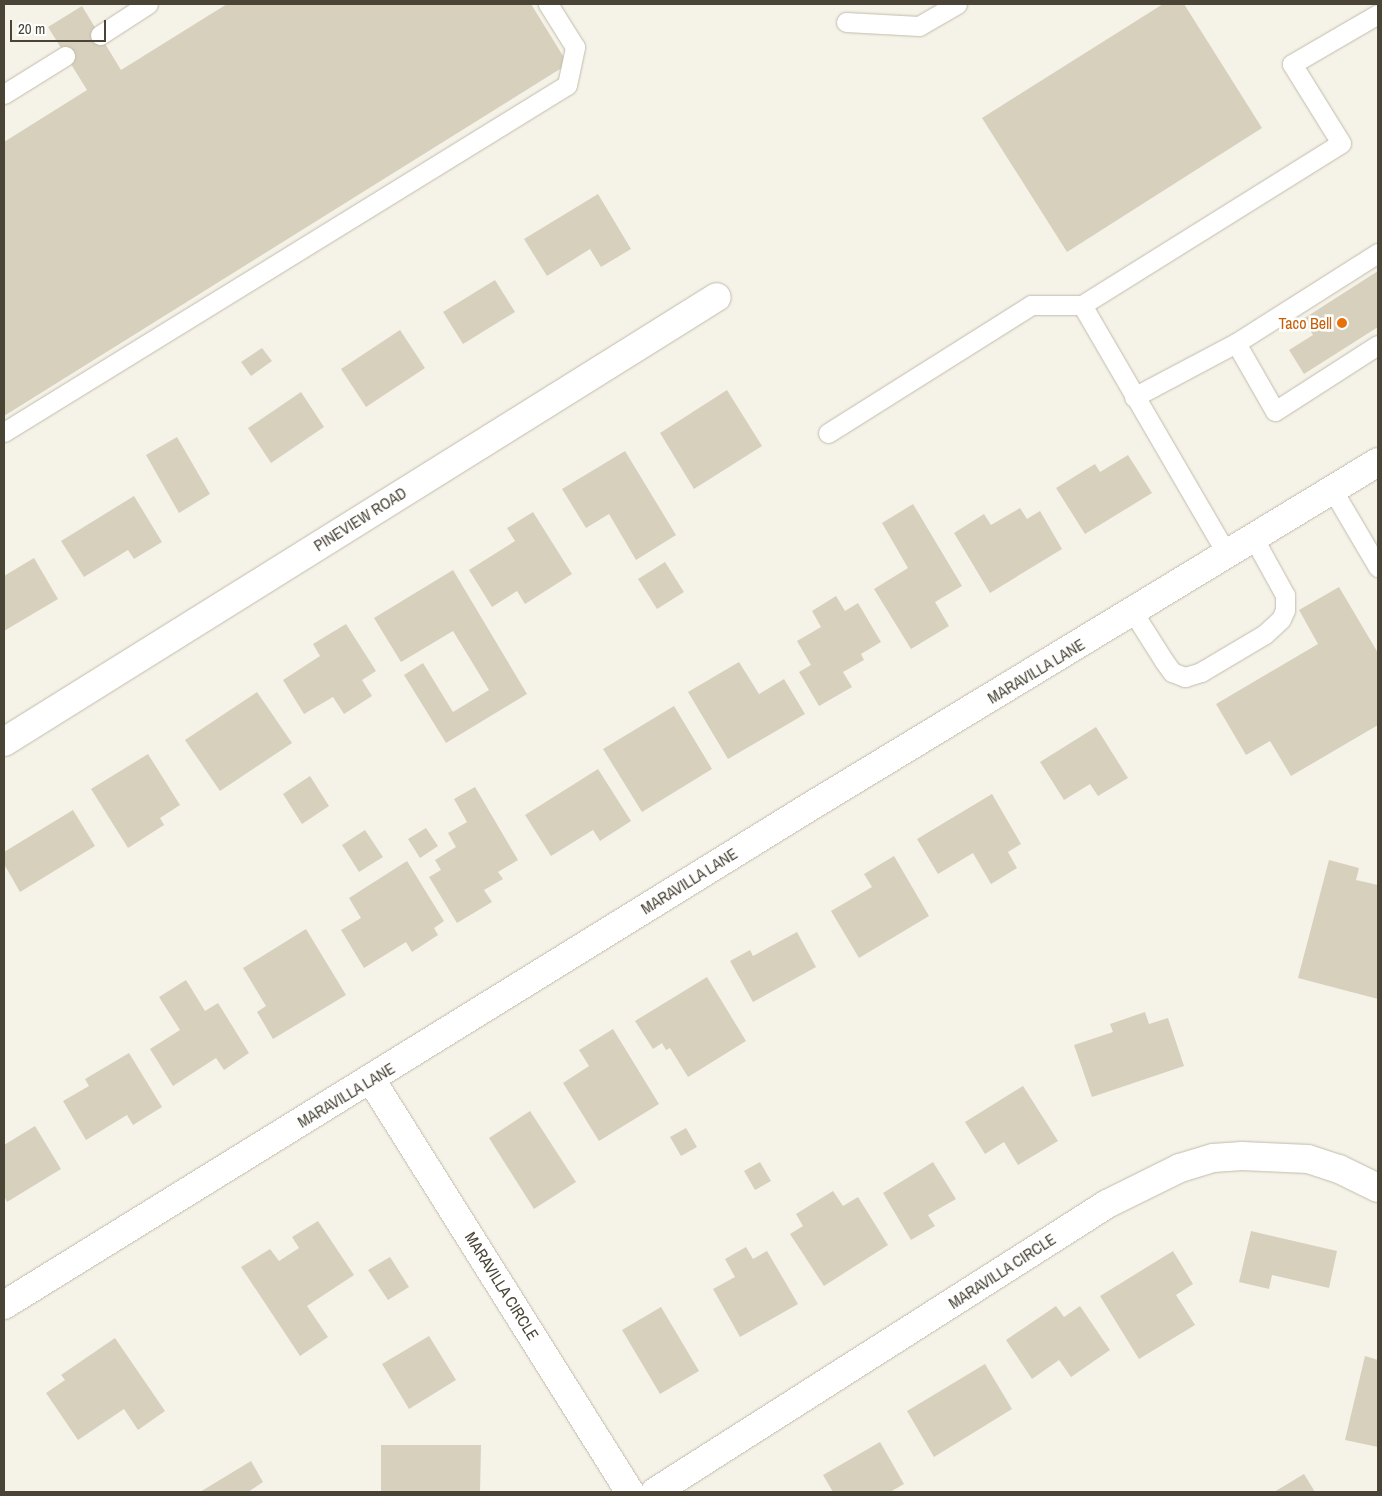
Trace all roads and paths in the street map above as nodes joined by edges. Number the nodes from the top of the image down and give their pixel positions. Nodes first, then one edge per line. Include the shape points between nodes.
1 (148, 4) edge
2 (548, 4) edge
3 (957, 4) edge
4 (1378, 14) edge
5 (846, 22) dead end
6 (100, 34) dead end
7 (65, 56) dead end
8 (4, 94) edge
9 (1378, 253) edge
10 (717, 297) dead end
11 (1082, 305) junction
12 (1236, 343) junction
13 (1378, 345) edge
14 (1134, 397) junction
15 (4, 432) edge
16 (828, 433) dead end
17 (1378, 462) edge
18 (1332, 488) junction
19 (1253, 537) junction
20 (1227, 554) junction
21 (1378, 567) edge
22 (1133, 612) junction
23 (4, 742) edge
24 (372, 1081) junction
25 (1378, 1188) edge
26 (4, 1305) edge
27 (630, 1492) edge
28 (654, 1492) edge

1 - 6 lane
2 - 15 lane via 575,46 567,85
3 - 5 lane via 919,26
4 - 11 lane via 1292,64 1341,143
7 - 8 lane
9 - 12 lane
10 - 23 street, PINEVIEW ROAD
11 - 14 lane
11 - 16 lane via 1031,306
12 - 13 lane via 1275,411
12 - 14 lane
14 - 20 lane
17 - 18 street, MARAVILLA LANE
18 - 19 street, MARAVILLA LANE
18 - 21 lane
19 - 20 street, MARAVILLA LANE
19 - 22 lane via 1285,594 1285,610 1281,619 1265,634 1201,672 1185,676 1172,672
20 - 22 street, MARAVILLA LANE
22 - 24 street, MARAVILLA LANE via 601,935
24 - 26 street, MARAVILLA LANE
24 - 27 street, MARAVILLA CIRCLE
25 - 28 street, MARAVILLA CIRCLE via 1339,1169 1292,1158 1213,1158 1180,1168 1107,1204

